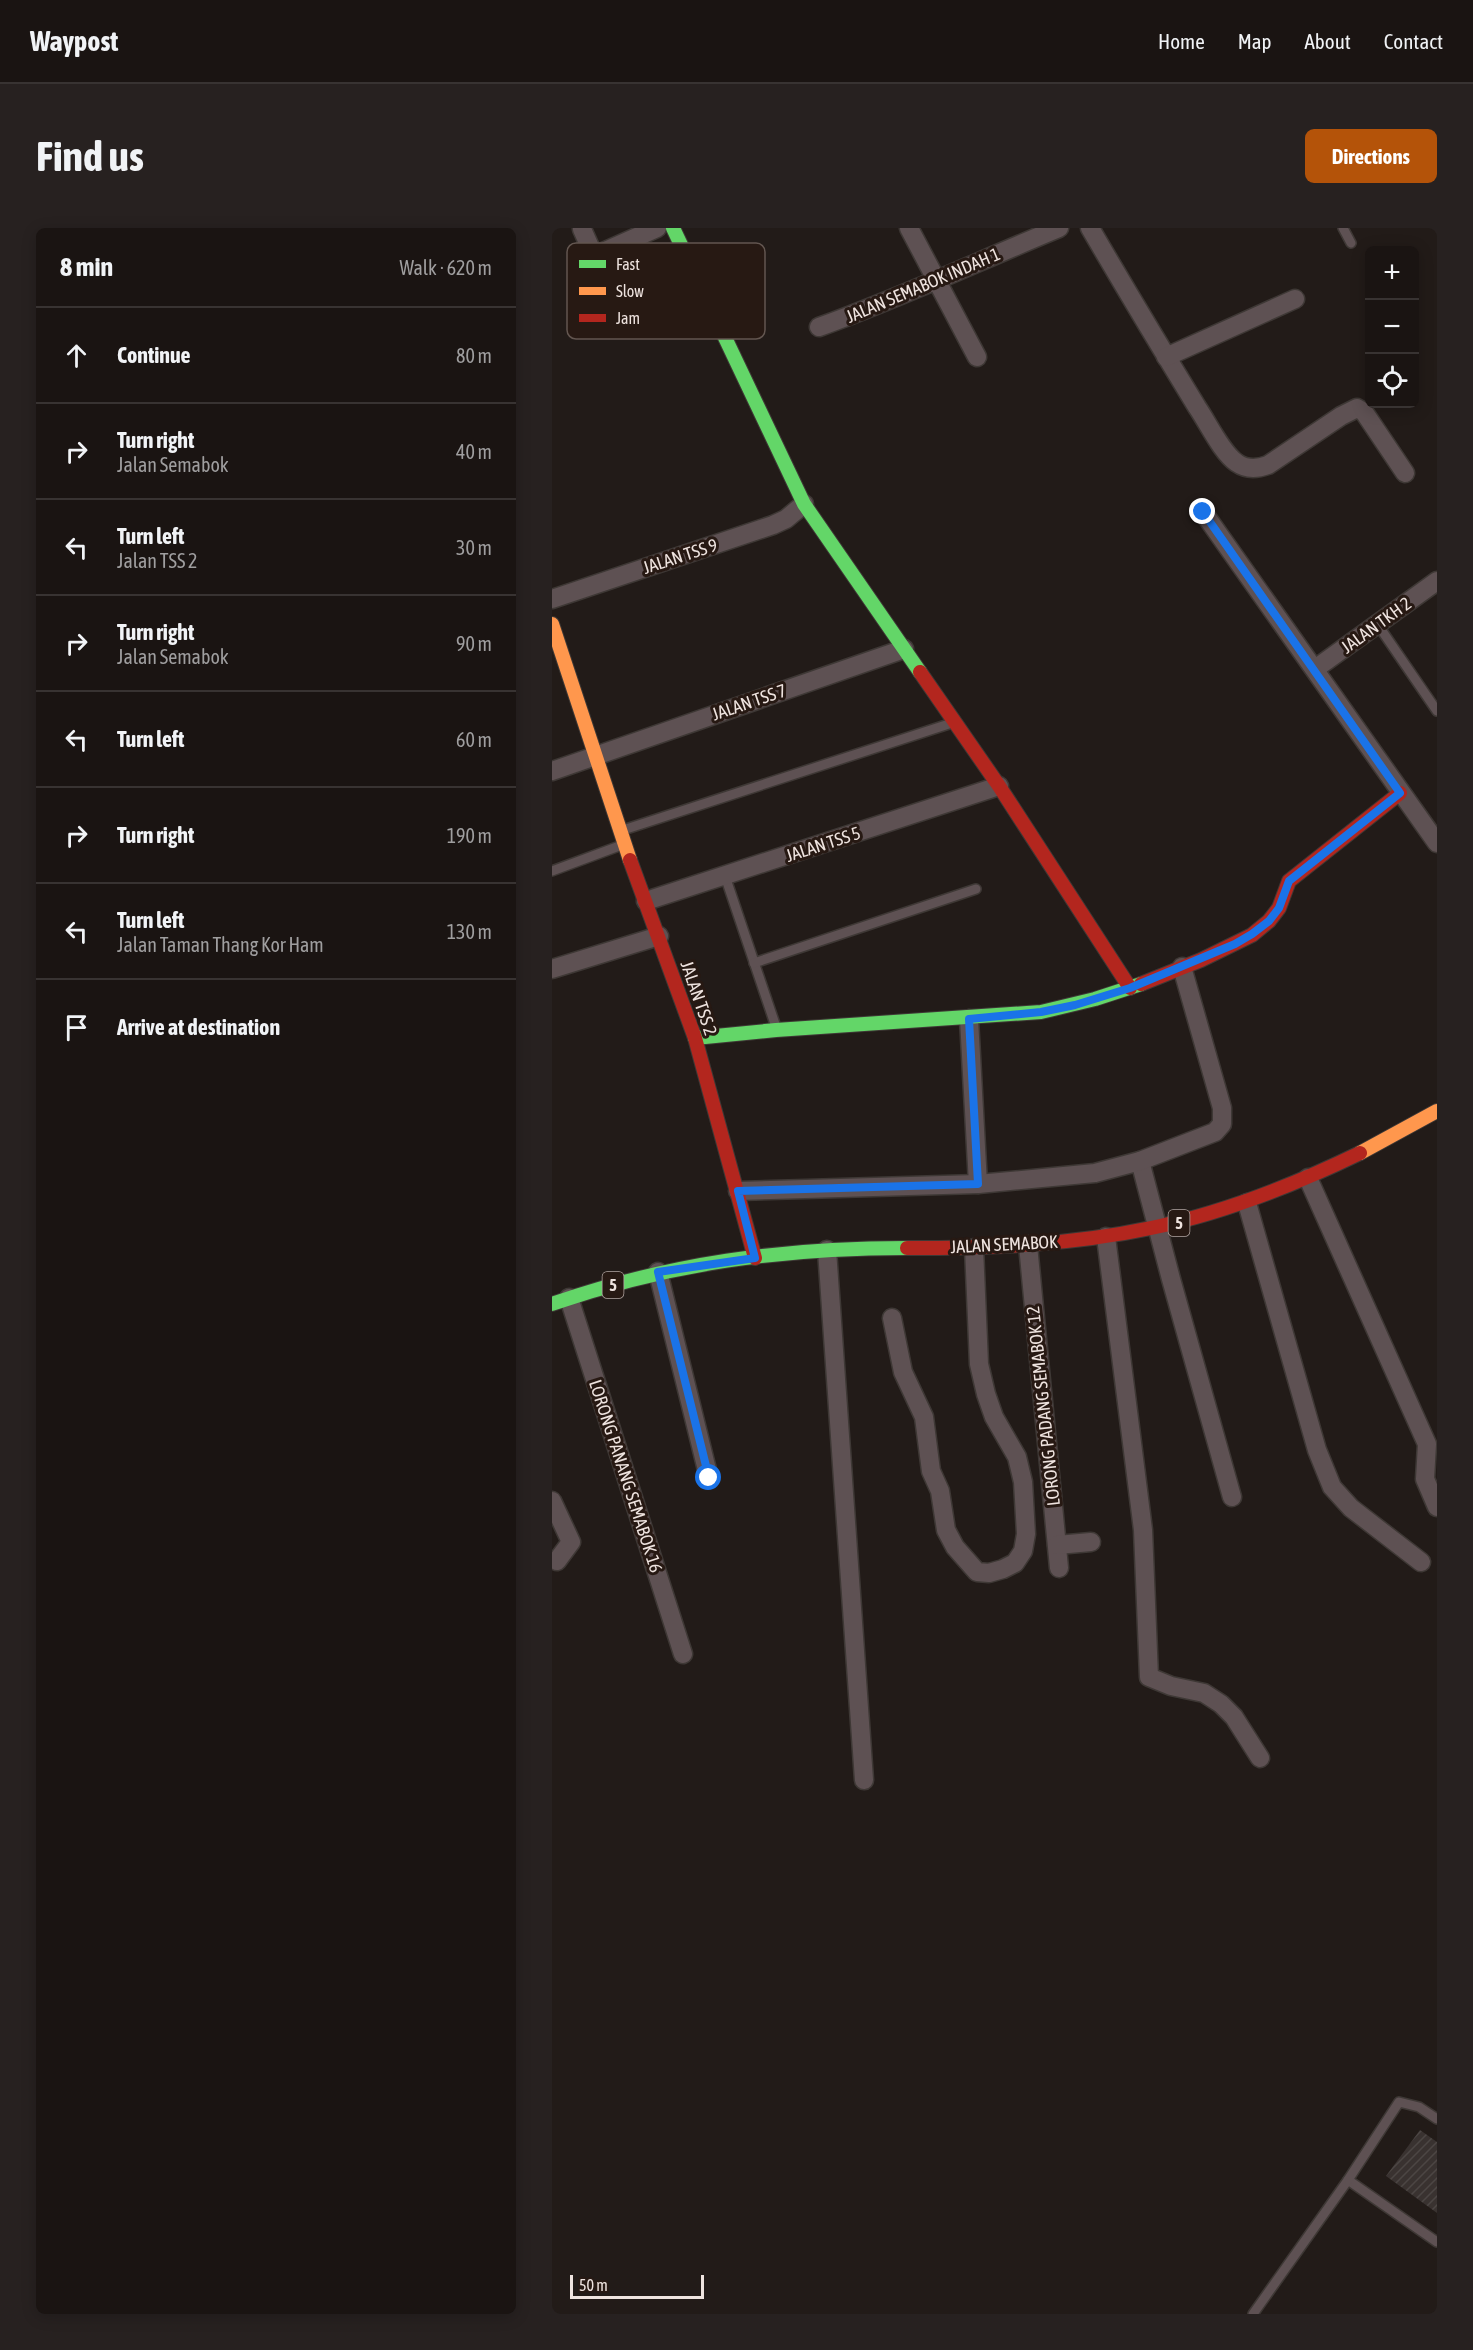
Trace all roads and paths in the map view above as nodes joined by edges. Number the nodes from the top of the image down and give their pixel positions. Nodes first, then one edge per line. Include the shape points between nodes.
1 (657, 228) edge
2 (673, 228) edge
3 (909, 228) edge
4 (1059, 228) edge
5 (1090, 228) edge
6 (1344, 228) edge
7 (582, 229) edge
8 (588, 243) edge
9 (623, 243) edge
10 (680, 243) edge
11 (1351, 243) dead end
12 (935, 279) junction
13 (1295, 299) dead end
14 (819, 327) dead end
15 (726, 339) edge
16 (977, 357) dead end
17 (1166, 357) junction
18 (1405, 473) dead end
19 (804, 504) junction
20 (1203, 512) dead end
21 (1437, 581) edge
22 (552, 599) edge
23 (552, 624) edge
24 (1378, 625) junction
25 (904, 649) junction
26 (1315, 669) junction
27 (1437, 711) edge
28 (955, 722) junction
29 (594, 756) junction
30 (552, 771) edge
31 (999, 786) junction
32 (1400, 793) junction
33 (1435, 837) edge
34 (622, 838) junction
35 (552, 871) edge
36 (725, 876) junction
37 (976, 889) dead end
38 (646, 901) junction
39 (659, 936) junction
40 (754, 963) junction
41 (1182, 967) junction
42 (552, 969) edge
43 (1130, 988) junction
44 (969, 1019) junction
45 (776, 1030) junction
46 (695, 1038) junction
47 (1437, 1111) edge
48 (1140, 1161) junction
49 (1308, 1178) junction
50 (978, 1184) junction
51 (738, 1191) junction
52 (1247, 1203) junction
53 (1157, 1228) junction
54 (1106, 1237) junction
55 (1028, 1245) junction
56 (975, 1248) junction
57 (827, 1250) junction
58 (755, 1258) junction
59 (658, 1272) junction
60 (561, 1301) edge
61 (892, 1318) dead end
62 (709, 1478) dead end
63 (1232, 1497) dead end
64 (552, 1501) edge
65 (1437, 1507) edge
66 (1091, 1542) dead end
67 (1057, 1545) junction
68 (557, 1561) dead end
69 (1421, 1562) dead end
70 (1059, 1568) dead end
71 (683, 1654) dead end
72 (1260, 1758) dead end
73 (864, 1779) dead end
74 (1437, 2120) edge
75 (1348, 2180) junction
76 (1437, 2242) edge
77 (1253, 2314) edge

1 - 9 street
2 - 10 street
3 - 12 street
4 - 12 street, JALAN SEMABOK INDAH 1
5 - 17 street
6 - 11 lane
7 - 8 street
12 - 14 street, JALAN SEMABOK INDAH 1
12 - 16 street
13 - 17 street
15 - 19 street
17 - 18 street via 1231,459 1239,465 1257,469 1268,465 1358,408
19 - 22 street, JALAN TSS 9 via 773,525
19 - 25 street
20 - 26 street
21 - 24 street, JALAN TKH 2
23 - 29 street, JALAN TSS 2
24 - 26 street, JALAN TKH 2
24 - 27 lane
25 - 28 street
25 - 29 street, JALAN TSS 7
26 - 32 street
28 - 31 street
28 - 34 lane
29 - 30 street, JALAN TSS 7
29 - 34 street, JALAN TSS 2
31 - 36 street, JALAN TSS 5
31 - 43 street
32 - 33 street
32 - 41 street via 1289,881 1279,908 1269,921 1252,934
34 - 35 lane
34 - 38 street, JALAN TSS 2
36 - 38 street, JALAN TSS 5
36 - 40 lane
37 - 40 lane
38 - 39 street, JALAN TSS 2
39 - 42 street
39 - 46 street, JALAN TSS 2
40 - 45 lane
41 - 43 street
41 - 48 street via 1222,1108 1222,1124 1215,1132
43 - 44 street via 1041,1012
44 - 45 street
44 - 50 street
45 - 46 street
46 - 51 street, JALAN TSS 2
47 - 49 street, JALAN SEMABOK / 5
48 - 50 street via 1095,1173
48 - 53 street
49 - 52 street, JALAN SEMABOK / 5
49 - 65 street via 1427,1444 1425,1479
50 - 51 street
51 - 58 street, JALAN TSS 2
52 - 53 street, JALAN SEMABOK / 5
52 - 69 street via 1317,1450 1332,1487 1352,1508
53 - 54 street, JALAN SEMABOK / 5
53 - 63 street
54 - 55 street, JALAN SEMABOK / 5
54 - 72 street via 1143,1530 1149,1677 1204,1693 1221,1704
55 - 56 street, JALAN SEMABOK / 5
55 - 67 street, LORONG PADANG SEMABOK 12
56 - 57 street, JALAN SEMABOK / 5
56 - 61 street via 979,1364 994,1417 1017,1457 1023,1482 1023,1551 1003,1569 977,1572 946,1530 940,1491 931,1471 924,1417 903,1372
57 - 58 street, JALAN SEMABOK / 5
57 - 73 street
58 - 59 street, JALAN SEMABOK / 5
59 - 60 street, JALAN SEMABOK / 5
59 - 62 street
60 - 71 street, LORONG PANANG SEMABOK 16
64 - 68 street via 571,1542
66 - 67 street
67 - 70 street, LORONG PADANG SEMABOK 12
74 - 75 lane via 1419,2107 1399,2102
75 - 76 lane
75 - 77 lane

